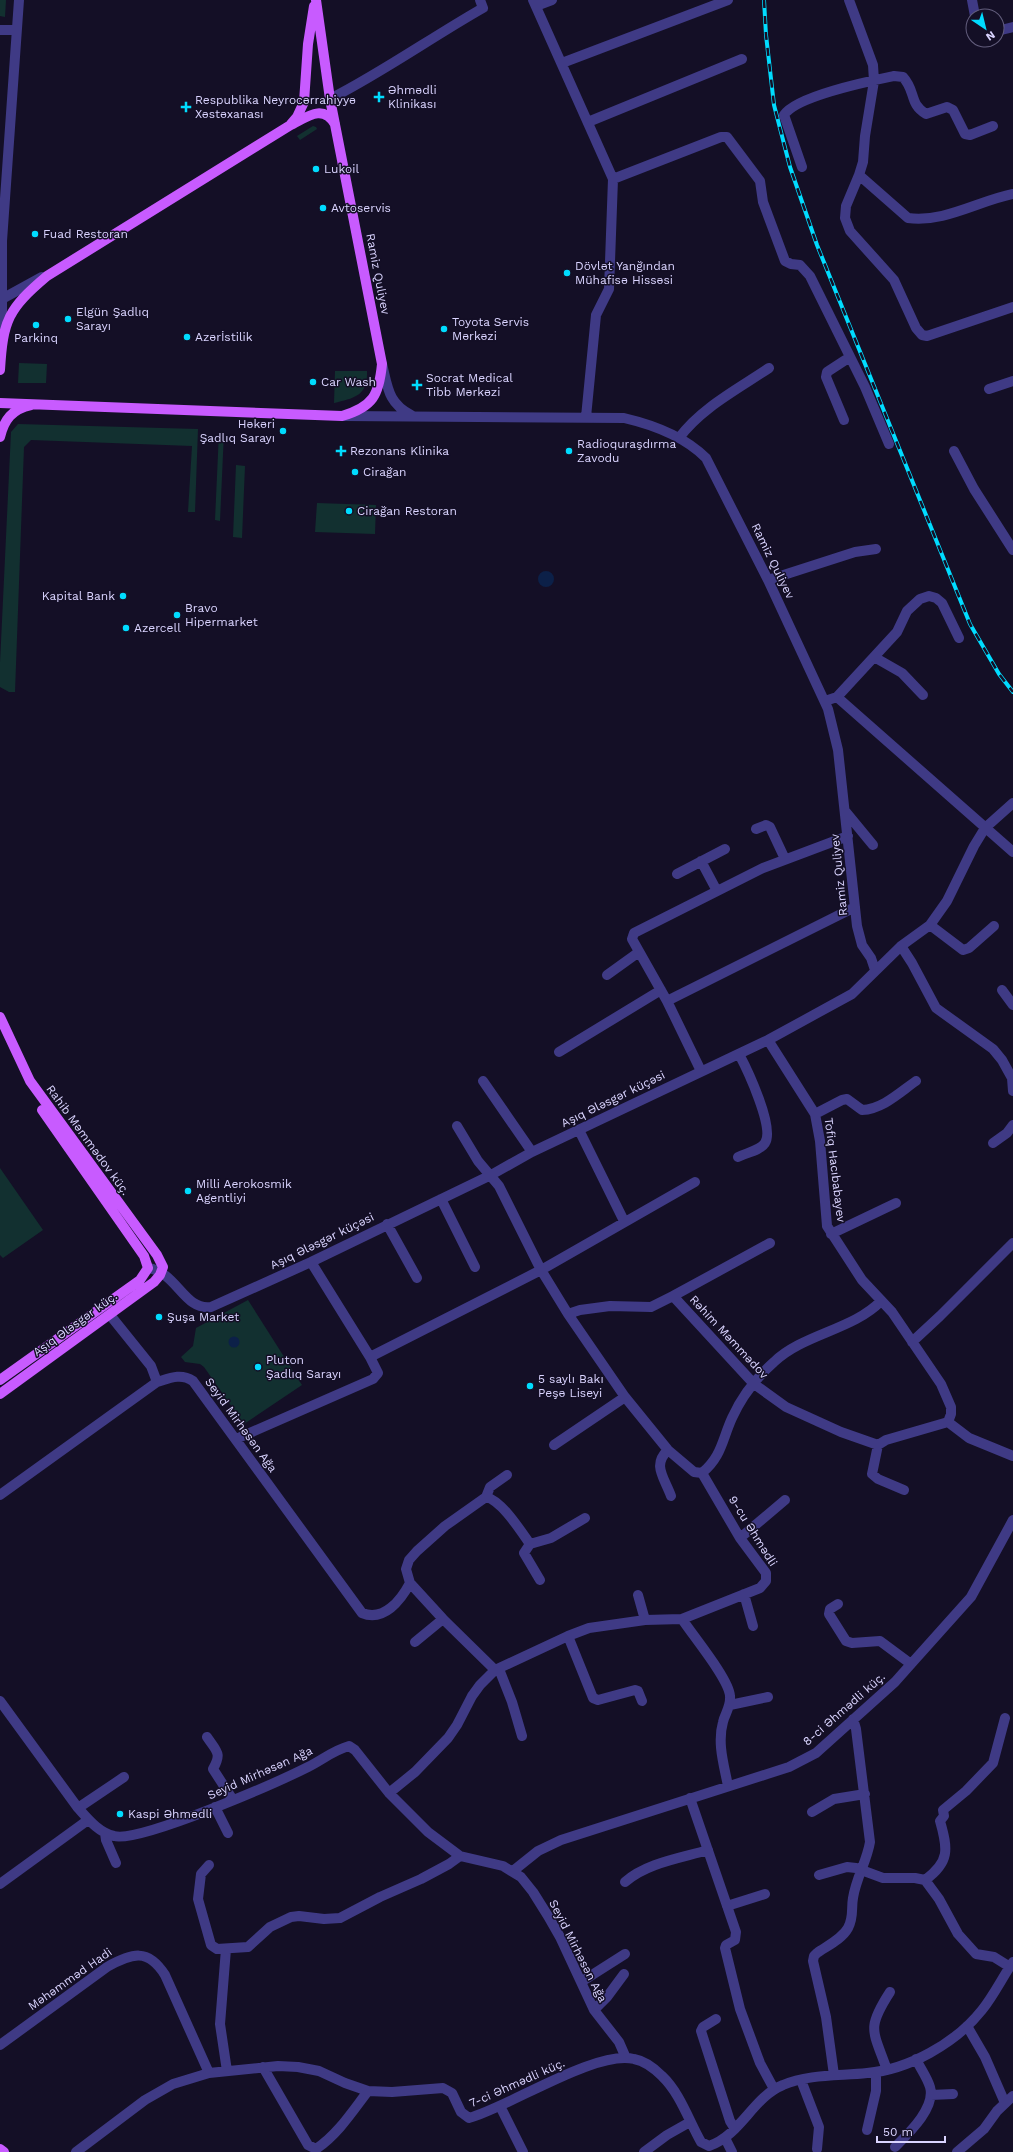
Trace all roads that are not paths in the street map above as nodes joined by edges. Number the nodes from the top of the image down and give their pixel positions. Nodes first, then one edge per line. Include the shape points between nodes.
1 (19, 0) edge
2 (315, 0) edge
3 (480, 0) edge
4 (552, 0) edge
5 (728, 0) edge
6 (849, 0) edge
7 (535, 3) edge
8 (0, 30) edge
9 (16, 30) junction
10 (742, 59) dead end
11 (562, 63) junction
12 (874, 81) junction
13 (330, 99) junction
14 (0, 103) edge
15 (11, 103) junction
16 (588, 122) junction
17 (289, 126) junction
18 (336, 126) junction
19 (993, 126) dead end
20 (4, 135) edge
21 (802, 167) dead end
22 (859, 175) junction
23 (613, 179) junction
24 (1013, 194) edge
25 (2, 211) edge
26 (1, 241) edge
27 (56, 269) junction
28 (1, 300) edge
29 (1013, 307) edge
30 (2, 336) junction
31 (850, 357) junction
32 (382, 364) junction
33 (769, 368) dead end
34 (0, 370) edge
35 (1013, 381) edge
36 (989, 389) dead end
37 (0, 403) edge
38 (38, 404) junction
39 (342, 416) junction
40 (413, 416) junction
41 (586, 417) junction
42 (844, 420) dead end
43 (0, 437) edge
44 (679, 438) junction
45 (889, 444) dead end
46 (954, 452) dead end
47 (876, 549) dead end
48 (1013, 550) edge
49 (768, 580) junction
50 (959, 638) dead end
51 (874, 657) junction
52 (922, 695) dead end
53 (837, 697) junction
54 (825, 701) junction
55 (1013, 803) edge
56 (845, 810) junction
57 (985, 828) junction
58 (756, 829) dead end
59 (848, 836) junction
60 (873, 845) dead end
61 (725, 849) dead end
62 (1013, 852) edge
63 (785, 859) junction
64 (701, 862) junction
65 (677, 874) dead end
66 (717, 891) junction
67 (855, 908) junction
68 (930, 925) junction
69 (994, 926) dead end
70 (901, 946) junction
71 (639, 952) junction
72 (875, 970) junction
73 (607, 976) dead end
74 (661, 990) junction
75 (1002, 990) dead end
76 (667, 1001) junction
77 (1013, 1004) edge
78 (0, 1017) edge
79 (0, 1033) edge
80 (768, 1040) junction
81 (559, 1052) dead end
82 (739, 1054) junction
83 (701, 1071) junction
84 (1012, 1077) edge
85 (484, 1081) dead end
86 (916, 1081) dead end
87 (27, 1083) junction
88 (1013, 1092) edge
89 (815, 1114) junction
90 (1013, 1125) edge
91 (457, 1126) dead end
92 (579, 1130) junction
93 (993, 1143) dead end
94 (532, 1152) junction
95 (738, 1156) dead end
96 (490, 1175) junction
97 (695, 1182) dead end
98 (440, 1199) junction
99 (896, 1203) dead end
100 (624, 1221) junction
101 (387, 1224) junction
102 (831, 1234) junction
103 (770, 1242) dead end
104 (1013, 1243) edge
105 (311, 1262) junction
106 (475, 1267) dead end
107 (540, 1270) junction
108 (147, 1271) junction
109 (162, 1272) junction
110 (417, 1278) dead end
111 (673, 1296) junction
112 (881, 1301) junction
113 (106, 1311) junction
114 (568, 1314) junction
115 (912, 1342) junction
116 (370, 1357) junction
117 (0, 1380) edge
118 (157, 1382) junction
119 (754, 1384) junction
120 (0, 1394) edge
121 (625, 1397) junction
122 (948, 1422) junction
123 (236, 1439) junction
124 (554, 1445) dead end
125 (878, 1445) junction
126 (668, 1450) junction
127 (1013, 1456) edge
128 (702, 1473) junction
129 (507, 1475) dead end
130 (904, 1490) dead end
131 (0, 1496) edge
132 (671, 1496) dead end
133 (486, 1497) junction
134 (785, 1500) dead end
135 (585, 1518) dead end
136 (1013, 1520) edge
137 (740, 1538) junction
138 (530, 1544) junction
139 (540, 1580) dead end
140 (410, 1583) junction
141 (744, 1594) junction
142 (638, 1595) dead end
143 (838, 1604) dead end
144 (443, 1619) junction
145 (682, 1619) junction
146 (645, 1620) junction
147 (753, 1626) dead end
148 (568, 1636) junction
149 (415, 1642) dead end
150 (911, 1664) junction
151 (497, 1670) junction
152 (768, 1697) dead end
153 (0, 1701) edge
154 (642, 1701) dead end
155 (730, 1705) junction
156 (1005, 1718) dead end
157 (853, 1719) junction
158 (522, 1736) dead end
159 (207, 1737) dead end
160 (124, 1777) dead end
161 (728, 1786) junction
162 (389, 1793) junction
163 (865, 1794) junction
164 (690, 1798) junction
165 (233, 1800) junction
166 (215, 1807) junction
167 (78, 1808) junction
168 (812, 1812) dead end
169 (88, 1820) junction
170 (228, 1832) dead end
171 (105, 1833) junction
172 (708, 1850) junction
173 (460, 1856) junction
174 (116, 1863) dead end
175 (209, 1865) dead end
176 (863, 1870) junction
177 (513, 1871) junction
178 (819, 1875) dead end
179 (925, 1880) junction
180 (624, 1882) dead end
181 (0, 1884) edge
182 (765, 1894) dead end
183 (727, 1906) junction
184 (226, 1949) junction
185 (625, 1954) dead end
186 (1011, 1964) edge
187 (624, 1974) dead end
188 (581, 1982) junction
189 (890, 1992) dead end
190 (594, 2010) junction
191 (716, 2019) dead end
192 (967, 2026) junction
193 (0, 2045) edge
194 (626, 2058) junction
195 (916, 2059) junction
196 (263, 2067) junction
197 (887, 2070) junction
198 (227, 2071) junction
199 (876, 2072) junction
200 (210, 2073) junction
201 (834, 2075) junction
202 (801, 2080) junction
203 (774, 2089) junction
204 (368, 2091) junction
205 (953, 2094) dead end
206 (931, 2095) junction
207 (1013, 2096) edge
208 (1005, 2103) junction
209 (500, 2106) junction
210 (690, 2122) junction
211 (735, 2129) junction
212 (867, 2130) dead end
213 (725, 2138) junction
214 (894, 2147) dead end
215 (0, 2149) edge
216 (704, 2149) edge
217 (817, 2149) dead end
218 (4, 2152) edge
219 (76, 2152) edge
220 (523, 2152) edge
221 (644, 2152) edge
222 (732, 2152) edge
223 (957, 2152) edge

1 - 9 street
2 - 13 main road, Ramiz Quliyev
2 - 17 main road via 308,44 304,102 297,117
3 - 13 street via 483,8 360,84
4 - 7 street
5 - 11 street
6 - 12 street via 873,65
7 - 11 street
8 - 9 street
9 - 15 street
10 - 16 street
11 - 16 street
12 - 19 street via 894,76 904,77 910,84 918,110 926,114 947,107 952,110 964,134 970,135
12 - 21 street via 804,100 788,109 784,115
12 - 22 street
13 - 17 main road
13 - 18 main road, Ramiz Quliyev
14 - 15 street
15 - 20 street
16 - 23 street
17 - 18 main road via 319,112 328,115
17 - 27 main road
18 - 32 main road, Ramiz Quliyev
20 - 25 street
22 - 24 street via 908,218 937,218 996,197
22 - 29 street via 846,206 845,218 850,231 894,280 916,328 922,335 927,336
23 - 31 street via 726,137 760,181 763,202 785,261 800,265 810,276
23 - 41 street via 609,289 596,315
25 - 26 street
26 - 28 street
27 - 28 street
27 - 30 main road via 34,287 16,307
28 - 30 street
30 - 34 main road
31 - 42 street via 827,372 826,377
31 - 45 street
32 - 39 main road, Ramiz Quliyev via 375,396 363,408
32 - 40 street via 393,402 399,409
33 - 44 street via 701,414
35 - 36 street
37 - 38 main road
38 - 39 main road
38 - 43 main road via 26,406 10,415 4,421
39 - 40 street, Ramiz Quliyev
40 - 41 street, Ramiz Quliyev
41 - 44 street, Ramiz Quliyev via 630,419 662,429
44 - 49 street, Ramiz Quliyev via 695,447 712,469
46 - 48 street
47 - 49 street via 855,552
49 - 54 street, Ramiz Quliyev
50 - 51 street via 942,603 929,596 914,603 897,632
51 - 52 street via 902,673
51 - 53 street
53 - 54 street
53 - 57 street
54 - 56 street, Ramiz Quliyev via 838,750
55 - 57 street, Aşıq Ələsgər küçəsi
56 - 59 street, Ramiz Quliyev
56 - 60 street
57 - 62 street
57 - 68 street, Aşıq Ələsgər küçəsi via 948,901
58 - 63 street via 766,825 770,827
59 - 63 street
59 - 67 street, Ramiz Quliyev
61 - 64 street
63 - 66 street
64 - 65 street
64 - 66 street
66 - 71 street via 634,933 632,939
67 - 72 street, Ramiz Quliyev via 862,945
67 - 76 street
68 - 69 street via 963,950 969,948
68 - 70 street, Aşıq Ələsgər küçəsi
70 - 72 street, Aşıq Ələsgər küçəsi
70 - 84 street via 936,1008 993,1049
71 - 73 street
71 - 74 street
72 - 80 street, Aşıq Ələsgər küçəsi via 868,981 852,994
74 - 76 street
74 - 81 street
75 - 77 street
76 - 83 street
78 - 87 main road, Rahib Məmmədov küç.
79 - 87 main road
80 - 82 street, Aşıq Ələsgər küçəsi
80 - 89 street, Tofiq Hacıbabayev
82 - 83 street, Aşıq Ələsgər küçəsi
82 - 95 street via 758,1093 767,1134 762,1147
83 - 92 street, Aşıq Ələsgər küçəsi
84 - 88 street
85 - 94 street
86 - 89 street via 874,1109 862,1110 850,1101 842,1100
87 - 108 main road via 144,1256
87 - 109 main road, Rahib Məmmədov küç. via 157,1256 163,1267
89 - 102 street, Tofiq Hacıbabayev via 820,1141 827,1226
90 - 93 street
91 - 96 street via 478,1161
92 - 94 street, Aşıq Ələsgər küçəsi
92 - 100 street
94 - 96 street, Aşıq Ələsgər küçəsi
96 - 98 street, Aşıq Ələsgər küçəsi
96 - 107 street via 501,1191
97 - 100 street
98 - 101 street, Aşıq Ələsgər küçəsi
98 - 106 street
99 - 102 street
100 - 107 street
101 - 105 street, Aşıq Ələsgər küçəsi
101 - 110 street
102 - 112 street, Tofiq Hacıbabayev via 862,1280
103 - 111 street
104 - 115 street
105 - 109 street, Aşıq Ələsgər küçəsi via 220,1304 205,1308 193,1303
105 - 116 street
107 - 114 street
107 - 116 street
108 - 109 street
108 - 113 main road, Aşıq Ələsgər küç.
109 - 113 main road, Aşıq Ələsgər küç. via 157,1280
111 - 114 street, Rəhim Məmmədov via 651,1307 610,1306
111 - 119 street, Rəhim Məmmədov
112 - 115 street, Tofiq Hacıbabayev via 892,1312
112 - 119 street via 864,1314 785,1353 773,1362
113 - 117 main road, Aşıq Ələsgər küç.
113 - 118 street via 151,1366
113 - 120 main road, Aşıq Ələsgər küç.
114 - 121 street
115 - 122 street, Tofiq Hacıbabayev via 946,1394 951,1407
116 - 123 street via 378,1373 373,1379
118 - 123 street, Seyid Mirhəsən Ağa via 181,1376 193,1381
118 - 131 street, Seyid Mirhəsən Ağa
119 - 125 street, Rəhim Məmmədov via 786,1407 841,1432
119 - 128 street via 737,1407 718,1457
121 - 124 street
121 - 126 street
122 - 125 street via 886,1440
122 - 127 street via 969,1438
123 - 140 street, Seyid Mirhəsən Ağa via 362,1613 370,1617 381,1614 396,1604
125 - 130 street via 872,1474
126 - 128 street via 694,1472
126 - 132 street via 660,1457 659,1464
128 - 137 street, 9-cu Əhmədli
129 - 133 street via 490,1487
133 - 138 street via 497,1502
133 - 140 street via 445,1526 409,1560 406,1569
134 - 137 street
135 - 138 street via 551,1538
136 - 150 street, 8-ci Əhmədli küç. via 971,1597
137 - 141 street, 9-cu Əhmədli via 766,1573 766,1581 760,1588
138 - 139 street via 524,1552
140 - 144 street
141 - 145 street, 9-cu Əhmədli
141 - 147 street
142 - 146 street
143 - 150 street via 830,1609 829,1614 846,1641 880,1641
144 - 149 street
144 - 151 street
145 - 146 street, 9-cu Əhmədli
145 - 155 street via 726,1682
146 - 148 street, 9-cu Əhmədli via 604,1624
148 - 151 street, 9-cu Əhmədli
148 - 154 street via 593,1698 598,1700 634,1690 638,1691
150 - 157 street, 8-ci Əhmədli küç. via 895,1682
151 - 158 street via 512,1702
151 - 162 street, 9-cu Əhmədli via 472,1696 458,1725 448,1738 415,1772
152 - 155 street
153 - 167 street, Seyid Mirhəsən Ağa
155 - 161 street via 723,1722 721,1741
156 - 179 street via 993,1763 944,1810 944,1816 940,1821 946,1854 944,1861
157 - 161 street, 8-ci Əhmədli küç. via 816,1753 802,1761
157 - 163 street
159 - 165 street via 219,1754 213,1769
160 - 167 street
161 - 164 street, 8-ci Əhmədli küç.
162 - 165 street, Seyid Mirhəsən Ağa via 349,1746
162 - 173 street, Seyid Mirhəsən Ağa via 428,1832
163 - 168 street via 834,1799
163 - 176 street via 870,1842
164 - 172 street
164 - 177 street, 8-ci Əhmədli küç. via 561,1840 538,1851
165 - 166 street, Seyid Mirhəsən Ağa
166 - 170 street
166 - 171 street, Seyid Mirhəsən Ağa via 133,1836 114,1836
167 - 169 street, Seyid Mirhəsən Ağa
169 - 171 street, Seyid Mirhəsən Ağa
169 - 181 street
171 - 174 street
172 - 180 street via 647,1868 633,1874
172 - 183 street
173 - 177 street, Seyid Mirhəsən Ağa
173 - 184 street via 421,1879 340,1918 291,1917 270,1927 248,1948
175 - 184 street via 201,1874 198,1899 211,1946
176 - 178 street via 848,1867
176 - 179 street via 883,1878
176 - 201 street via 853,1899 853,1916 848,1929 814,1956
177 - 188 street, Seyid Mirhəsən Ağa via 537,1898 560,1937
179 - 186 street via 958,1934 976,1954 994,1957
182 - 183 street
183 - 203 street via 737,1937 725,1948 740,2010 760,2062
184 - 198 street via 220,2024
185 - 188 street
186 - 192 street via 994,1994
187 - 190 street
188 - 190 street, Seyid Mirhəsən Ağa
189 - 197 street via 878,2009 873,2024 874,2035
190 - 194 street, Seyid Mirhəsən Ağa via 619,2042
191 - 211 street via 701,2031 730,2121
192 - 195 street
192 - 208 street via 985,2057
193 - 200 street, Məhəmməd Hadi via 107,1967 122,1959 140,1955 150,1956 165,1975
194 - 209 street, 7-ci Əhmədli küç. via 584,2068
194 - 210 street via 646,2064 664,2077
195 - 197 street
195 - 206 street via 930,2086
196 - 198 street, 7-ci Əhmədli küç.
196 - 204 street, 7-ci Əhmədli küç. via 298,2066 319,2071
196 - 204 street via 308,2144 316,2149 340,2128
197 - 199 street
198 - 200 street, 7-ci Əhmədli küç.
199 - 201 street
199 - 212 street via 876,2091
200 - 219 street, 7-ci Əhmədli küç. via 173,2084 145,2100
201 - 202 street
202 - 203 street
202 - 217 street via 818,2127
203 - 211 street
204 - 209 street, 7-ci Əhmədli küç. via 443,2088 449,2090 461,2112 469,2118
205 - 206 street
206 - 214 street via 919,2122
207 - 208 street
208 - 223 street via 984,2129
209 - 220 street
210 - 216 street
210 - 221 street
211 - 213 street
213 - 216 street
213 - 222 street
215 - 218 main road

